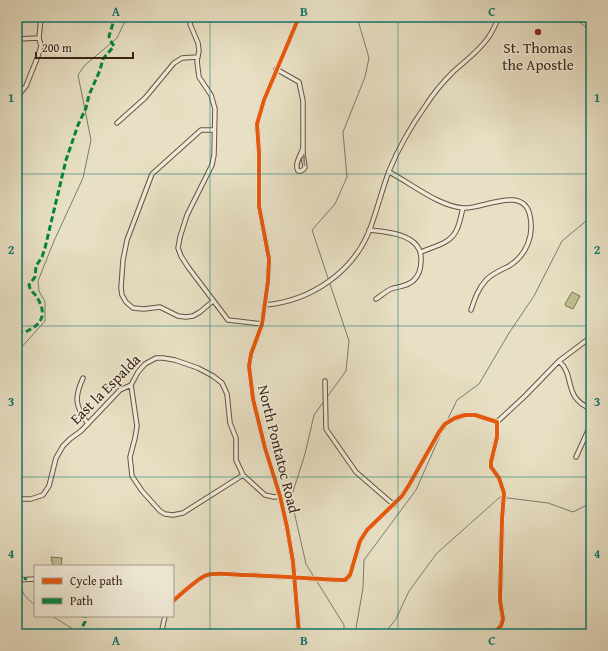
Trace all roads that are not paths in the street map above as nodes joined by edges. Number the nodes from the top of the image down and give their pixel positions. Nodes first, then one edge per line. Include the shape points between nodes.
1 (41, 17) edge
2 (191, 17) edge
3 (299, 17) edge
4 (499, 17) edge
5 (39, 38) junction
6 (17, 39) edge
7 (198, 57) junction
8 (276, 69) junction
9 (17, 97) edge
10 (117, 123) dead end
11 (214, 130) junction
12 (303, 148) junction
13 (389, 172) junction
14 (463, 208) junction
15 (369, 230) junction
16 (421, 252) junction
17 (376, 299) dead end
18 (213, 301) junction
19 (265, 305) junction
20 (471, 310) dead end
21 (262, 324) junction
22 (591, 337) edge
23 (559, 361) junction
24 (83, 378) dead end
25 (325, 381) dead end
26 (130, 385) junction
27 (591, 409) edge
28 (497, 422) junction
29 (88, 424) junction
30 (591, 424) edge
31 (576, 457) dead end
32 (243, 475) junction
33 (280, 496) junction
34 (17, 499) edge
35 (394, 505) junction
36 (294, 577) junction
37 (34, 579) edge
38 (17, 580) edge
39 (174, 600) edge
40 (165, 617) edge
41 (161, 634) edge
42 (299, 634) edge
43 (492, 634) edge

1 - 5 street
2 - 7 street via 192,29 198,43
3 - 8 street, North Pontatoc Road
4 - 13 street via 488,38 452,73 427,103 407,133
5 - 6 street
5 - 9 street via 41,46 38,56 26,86
7 - 10 street via 182,58 174,63 146,98
7 - 11 street via 199,76 211,94 215,109
8 - 12 street via 299,82 303,101
8 - 19 street, North Pontatoc Road via 257,124 259,206 269,259
11 - 18 street via 212,165 187,215 178,248 188,267
11 - 18 street via 201,130 152,174 124,249 121,288 126,302 133,308 160,307 186,318 200,312
12 -> 12 street via 296,168 298,171 305,167
13 - 14 street via 438,201
13 - 15 street
14 - 16 street via 454,236
14 - 20 street via 515,200 527,209 531,221 527,247 519,258 486,280 478,291
15 - 16 street via 401,235 410,239
15 - 19 street via 358,250 338,275 293,300
16 - 17 street via 421,268 414,280 405,286 390,289
18 - 21 street via 228,320
19 - 21 street, North Pontatoc Road
21 - 33 street, North Pontatoc Road via 249,358 249,379 265,448
22 - 23 street
23 - 27 street via 564,365 575,398
23 - 28 street
24 - 29 street via 77,390 77,403
25 - 35 street via 326,429 356,472
26 - 29 street, East la Espalda via 120,390
26 - 32 street, East la Espalda via 145,364 156,358 175,360 198,368 222,383 227,394 230,423 236,438 236,460
26 - 32 street via 136,426 130,457 132,476 160,511 173,515 183,513
28 - 35 street via 475,415 465,415 445,424 410,485
28 - 43 street via 491,467 499,478 504,493 500,595 503,619 501,626
29 - 34 street, East la Espalda via 63,446 56,458 50,486 43,495 31,499
30 - 31 street
32 - 33 street, East la Espalda via 265,495
33 - 36 street, North Pontatoc Road
35 - 36 street via 367,530 360,541 350,575 345,580
36 - 39 street via 206,575
36 - 42 street, North Pontatoc Road
37 - 38 street
40 - 41 street

